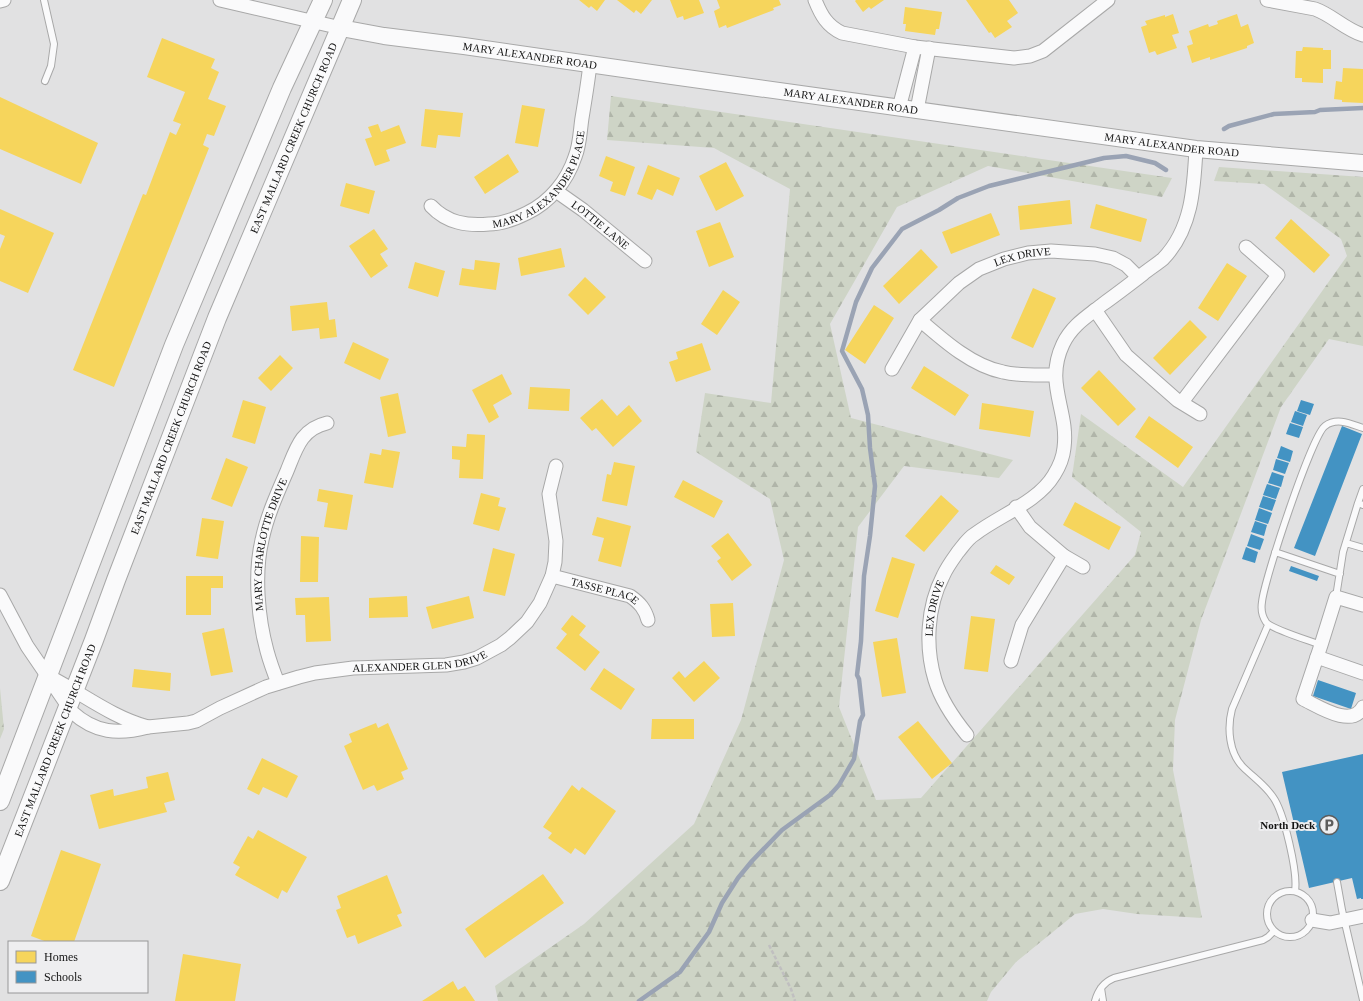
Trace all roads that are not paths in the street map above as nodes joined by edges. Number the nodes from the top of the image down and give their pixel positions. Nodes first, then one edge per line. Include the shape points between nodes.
1 (4, 0) edge
2 (44, 0) edge
3 (220, 0) edge
4 (323, 0) edge
5 (352, 0) edge
6 (815, 0) edge
7 (1108, 0) edge
8 (1268, 0) edge
9 (0, 1) edge
10 (314, 21) junction
11 (341, 28) junction
12 (1363, 35) edge
13 (916, 47) junction
14 (929, 48) junction
15 (590, 64) junction
16 (45, 81) dead end
17 (899, 108) junction
18 (917, 110) junction
19 (1196, 149) junction
20 (1363, 163) edge
21 (556, 191) junction
22 (431, 206) dead end
23 (1246, 247) dead end
24 (645, 261) dead end
25 (1138, 277) junction
26 (1096, 310) junction
27 (920, 320) junction
28 (892, 369) dead end
29 (1055, 375) junction
30 (1182, 402) junction
31 (1200, 414) dead end
32 (327, 423) dead end
33 (1363, 428) edge
34 (556, 466) dead end
35 (1363, 489) edge
36 (1361, 504) edge
37 (1016, 507) junction
38 (1346, 543) junction
39 (1363, 548) edge
40 (1275, 552) junction
41 (1064, 556) junction
42 (1083, 568) dead end
43 (1340, 574) junction
44 (552, 576) junction
45 (0, 595) edge
46 (1336, 596) junction
47 (1363, 605) edge
48 (648, 620) dead end
49 (1268, 625) junction
50 (1319, 651) junction
51 (1011, 661) dead end
52 (1363, 673) edge
53 (48, 676) junction
54 (278, 683) junction
55 (72, 698) junction
56 (1363, 707) edge
57 (148, 728) junction
58 (967, 735) dead end
59 (0, 801) edge
60 (0, 881) edge
61 (1337, 882) dead end
62 (1296, 891) junction
63 (1363, 916) edge
64 (1312, 920) junction
65 (1345, 920) junction
66 (1274, 931) junction
67 (1101, 988) junction
68 (1363, 1000) edge
69 (1094, 1001) edge
70 (1103, 1001) edge

1 - 9 street
2 - 16 lane via 54,44 51,66
3 - 10 street
4 - 10 main road
5 - 11 main road, EAST MALLARD CREEK CHURCH ROAD
6 - 13 street via 825,20 835,30 848,35
7 - 14 street via 1043,51 1030,56 1008,58
8 - 12 street via 1315,9
10 - 11 street
10 - 53 main road via 282,88 174,345
11 - 15 street, MARY ALEXANDER ROAD
11 - 55 main road, EAST MALLARD CREEK CHURCH ROAD via 217,318
13 - 14 street
13 - 17 street
14 - 18 street
15 - 17 street, MARY ALEXANDER ROAD
15 - 21 street, MARY ALEXANDER PLACE via 576,157 568,175
17 - 18 street, MARY ALEXANDER ROAD
18 - 19 street, MARY ALEXANDER ROAD
19 - 20 street, MARY ALEXANDER ROAD
19 - 25 street, LEX DRIVE via 1194,189 1182,230 1163,259
21 - 22 street, MARY ALEXANDER PLACE via 533,210 515,219 494,224 462,224 448,220
21 - 24 street, LOTTIE LANE
23 - 30 street via 1278,275
25 - 26 street, LEX DRIVE
25 - 27 street, LEX DRIVE via 1126,265 1113,258 1095,254 1051,251 1028,253 979,269 959,283
26 - 29 street, LEX DRIVE via 1080,321 1067,337 1058,356
26 - 30 street via 1126,355
27 - 28 street, LEX DRIVE
27 - 29 street via 962,354 1001,372 1034,376
29 - 37 street, LEX DRIVE via 1064,434 1061,461 1047,485 1034,497
30 - 31 street
32 - 54 street, MARY CHARLOTTE DRIVE via 310,430 298,444 270,512 262,540 258,583 260,617 267,651
33 - 40 lane via 1338,421 1331,422 1321,430
34 - 44 street, ALEXANDER GLEN DRIVE via 549,494 556,540
35 - 36 lane
36 - 38 lane
37 - 41 street via 1030,527
37 - 58 street, LEX DRIVE via 974,534 943,575 934,597 929,646 935,679 951,713
38 - 39 lane
38 - 43 lane
40 - 43 lane
40 - 49 lane via 1262,602 1263,616
41 - 42 street
41 - 51 street via 1022,625
43 - 46 lane
44 - 48 street, TASSE PLACE via 630,596 646,612
44 - 54 street, ALEXANDER GLEN DRIVE via 540,603 527,622 501,645 477,658 446,665 346,669 315,673
45 - 53 street, ALEXANDER GLEN DRIVE via 23,639
46 - 47 street
46 - 50 street
49 - 50 lane
49 - 62 lane via 1232,709 1231,743 1242,766 1270,792 1278,806 1294,866
50 - 52 street
50 - 56 street via 1303,699 1346,717 1359,713
53 - 55 street, ALEXANDER GLEN DRIVE
53 - 59 main road
54 - 57 street, ALEXANDER GLEN DRIVE via 196,721
55 - 57 street, ALEXANDER GLEN DRIVE
55 - 57 street, ALEXANDER GLEN DRIVE via 72,712 94,728 121,732
55 - 60 main road, EAST MALLARD CREEK CHURCH ROAD
61 - 65 lane
62 - 64 lane via 1310,902
62 - 66 lane via 1282,892 1271,900 1267,912
63 - 65 street
64 - 65 street via 1330,923
64 - 66 lane via 1305,931 1293,937 1280,935
65 - 68 lane
66 - 67 lane via 1263,940 1114,978
67 - 69 lane
67 - 70 lane

